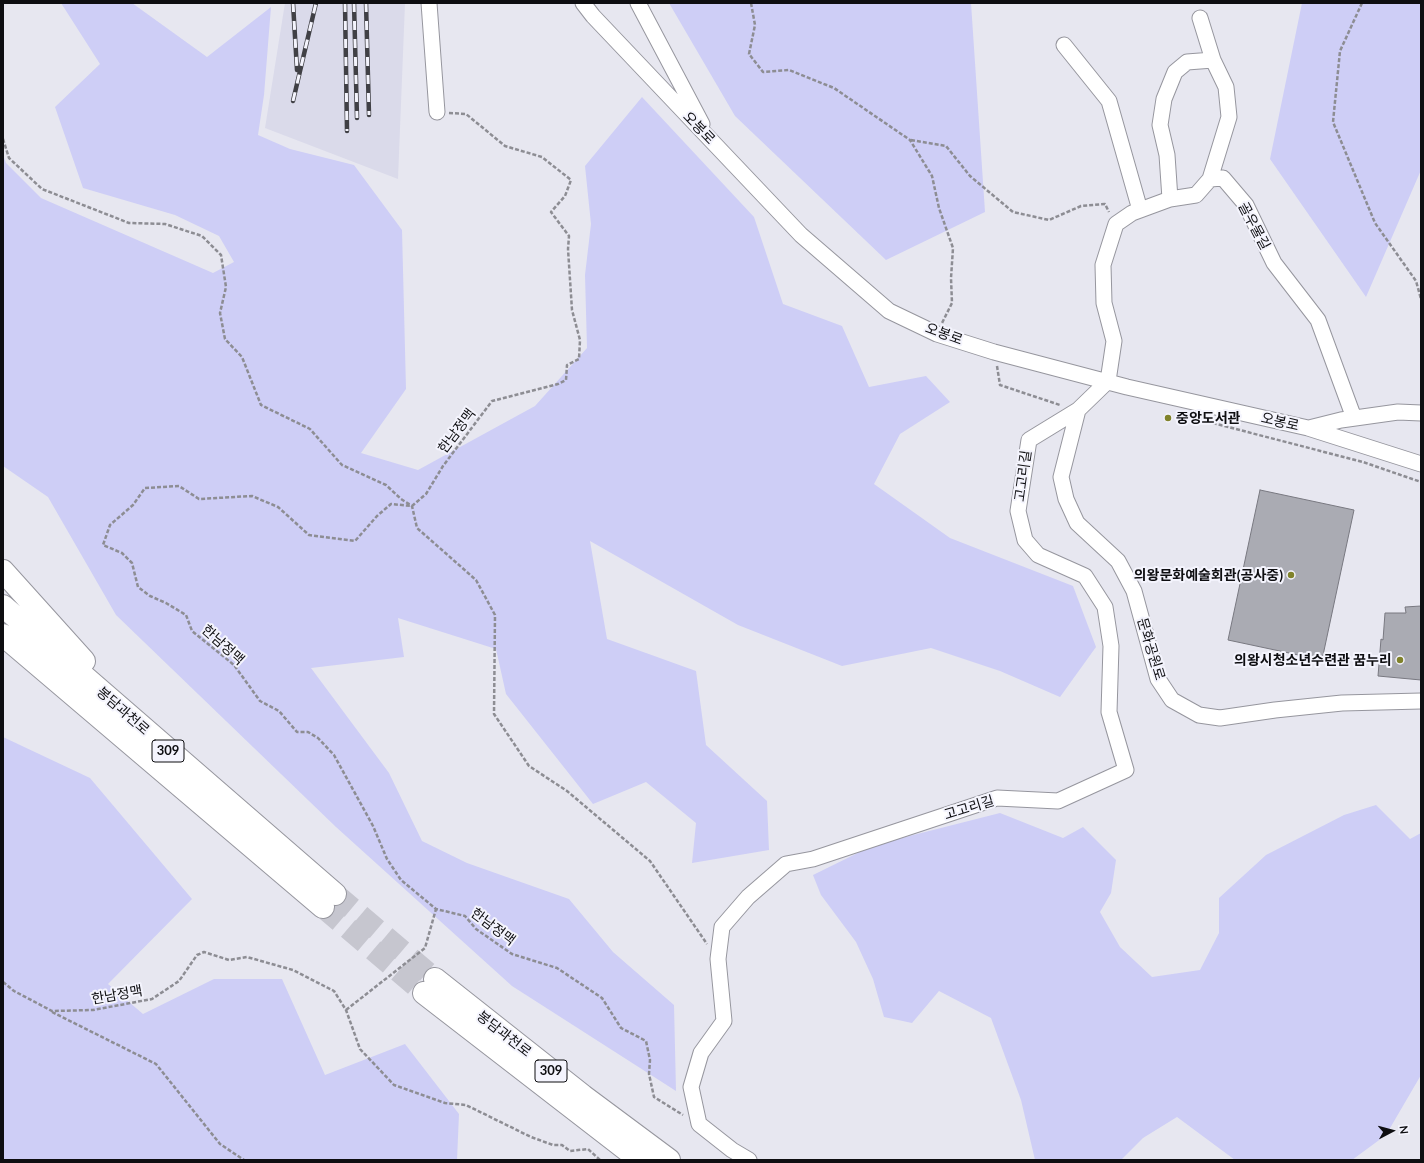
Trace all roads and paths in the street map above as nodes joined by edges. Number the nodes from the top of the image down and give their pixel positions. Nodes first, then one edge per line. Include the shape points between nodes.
1 (429, 3) edge
2 (583, 3) edge
3 (638, 3) edge
4 (751, 3) edge
5 (1362, 3) edge
6 (595, 10) edge
7 (1200, 18) dead end
8 (1064, 45) dead end
9 (1213, 60) junction
10 (437, 112) joint
11 (3, 138) edge
12 (910, 140) junction
13 (711, 141) junction
14 (1210, 179) junction
15 (1170, 199) junction
16 (1140, 210) junction
17 (1116, 224) junction
18 (1421, 299) edge
19 (937, 334) junction
20 (994, 352) junction
21 (1108, 381) junction
22 (1078, 410) junction
23 (1176, 413) dead end
24 (1421, 413) edge
25 (1354, 418) junction
26 (1308, 428) junction
27 (1421, 464) edge
28 (1421, 482) edge
29 (412, 506) junction
30 (3, 572) edge
31 (3, 606) edge
32 (3, 635) edge
33 (1421, 701) edge
34 (154, 738) junction
35 (436, 909) junction
36 (718, 959) junction
37 (3, 982) edge
38 (429, 986) tunnel mouth
39 (346, 1010) junction
40 (52, 1011) junction
41 (578, 1103) junction
42 (699, 1124) junction
43 (244, 1160) edge
44 (600, 1160) edge
45 (626, 1160) edge
46 (640, 1160) edge
47 (669, 1160) edge
48 (686, 1160) edge
49 (749, 1160) edge

1 - 10 street
2 - 6 street, 오봉로
3 - 13 street
4 - 12 path via 755,25 749,54 763,72 790,70 834,88
5 - 18 path via 1340,51 1334,122 1375,223 1416,281
6 - 13 street, 오봉로
7 - 9 street
8 - 16 street via 1109,101
9 - 14 street via 1226,87 1229,117
9 - 15 street via 1187,62 1175,72 1164,99 1160,125 1167,155
10 - 29 path, 한남정맥 via 466,114 505,146 542,157 571,180 565,196 551,212 570,236 568,249 572,310 580,350 579,359 567,365 566,380 492,401 443,466 426,494
11 - 29 path via 9,158 42,189 129,223 165,224 202,236 221,255 226,287 220,313 225,339 242,357 260,405 310,429 342,465 386,485
12 - 17 path via 946,146 970,176 1013,212 1049,220 1081,206 1105,204
12 - 19 path via 932,176 939,208 953,248 952,303
13 - 19 street, 오봉로 via 801,235 889,311
14 - 15 street via 1196,195
14 - 25 street, 골우물길 via 1223,178 1246,205 1274,263 1318,320
15 - 16 street
16 - 17 street
17 - 21 street via 1103,265 1104,303 1114,341
19 - 20 street, 오봉로
20 - 21 street, 오봉로
20 - 22 path via 1000,385
21 - 22 street
21 - 26 street, 오봉로
22 - 33 street, 문화공원로 via 1061,477 1066,499 1077,523 1118,561 1134,591 1158,679 1172,700 1199,715 1220,718 1342,703
22 - 36 street, 고고리길 via 1028,440 1018,511 1025,540 1038,555 1085,576 1105,607 1110,646 1109,712 1126,770 1058,801 997,798 813,859 786,864 748,897 722,927
23 - 28 path via 1363,462
24 - 25 street via 1398,412
25 - 26 street
26 - 27 street, 오봉로
29 - 35 path, 한남정맥 via 391,504 355,541 308,535 278,507 252,496 198,499 179,486 145,488 134,505 110,525 103,545 122,554 132,563 138,587 186,615 192,631 234,665 260,701 279,711 297,732 308,732 318,738 334,755 373,826 387,859 401,880
29 - 36 path via 417,528 476,580 495,615 494,714 498,721 529,766 567,791 650,861
30 - 34 highway
31 - 34 highway, 봉담과천로 / 309
32 - 34 highway, 봉담과천로 / 309 via 329,900
35 - 39 path via 425,948
35 - 42 path, 한남정맥 via 465,916 476,928 512,954 557,968 602,998 621,1028 646,1042 654,1097
36 - 42 street, 고고리길 via 724,1021 701,1053 691,1087
37 - 40 path, 한남정맥 via 14,991
38 - 41 highway, 봉담과천로 / 309
39 - 40 path, 한남정맥 via 334,990 293,970 246,957 229,960 204,952 197,955 179,981 152,999 93,1010
39 - 44 path, 한남정맥 via 360,1049 394,1086 445,1103 466,1105 553,1145 562,1145 570,1151 588,1149
40 - 43 path via 156,1064 220,1144
41 - 45 highway
41 - 46 highway, 봉담과천로 / 309
41 - 47 highway, 봉담과천로 / 309
41 - 48 highway
42 - 49 street

